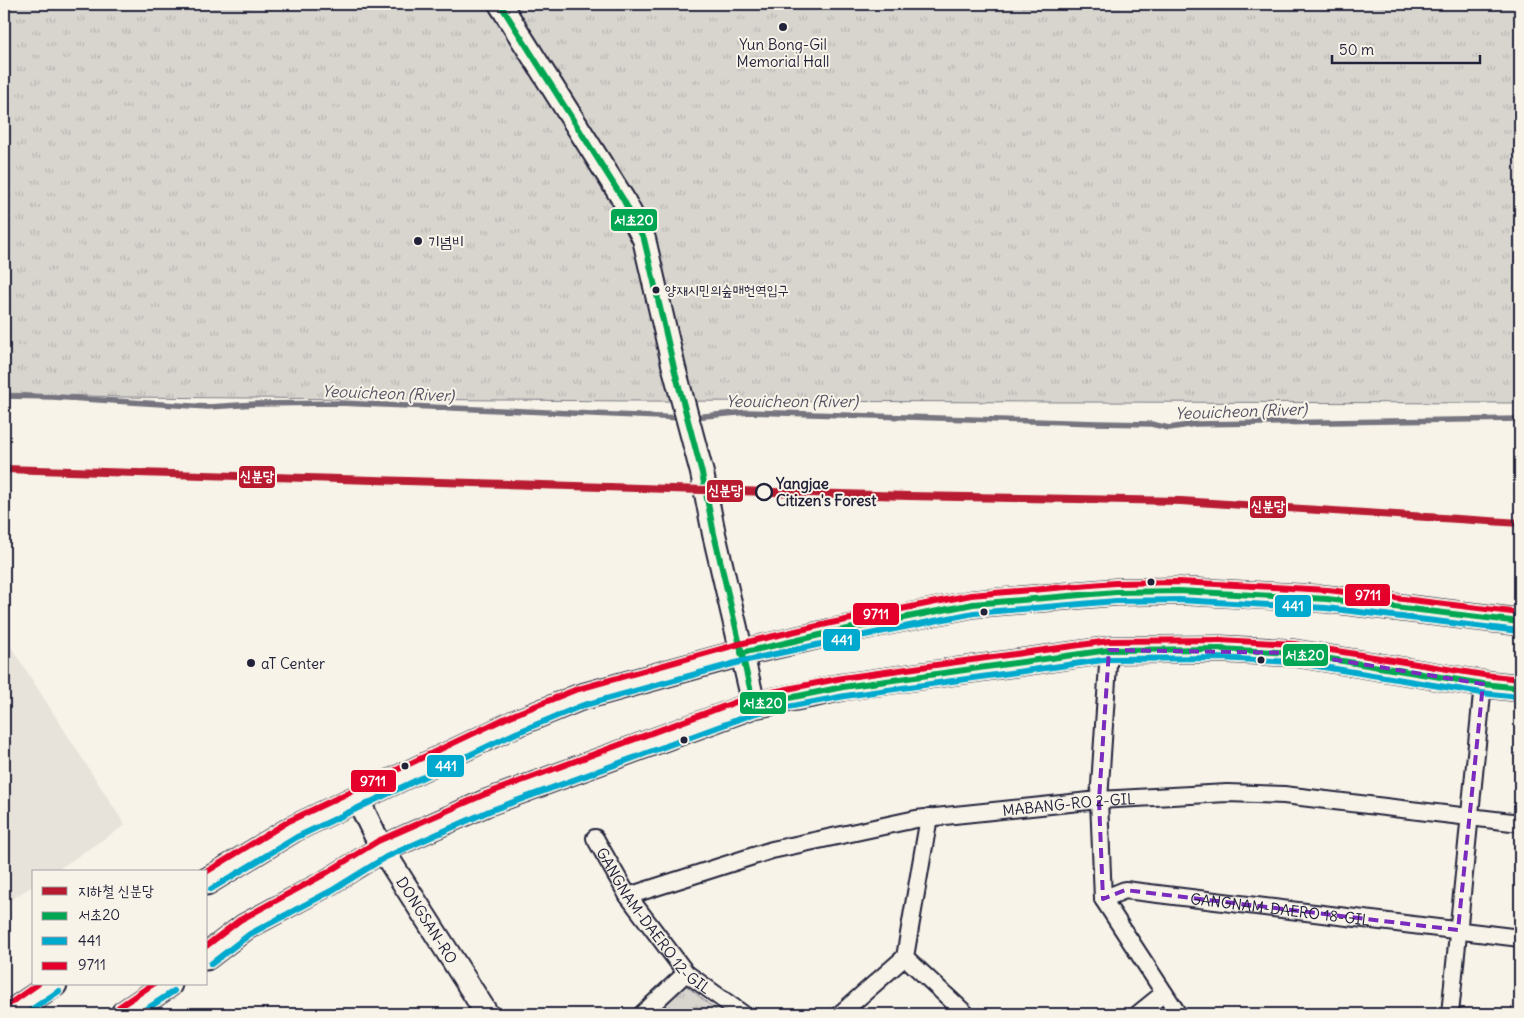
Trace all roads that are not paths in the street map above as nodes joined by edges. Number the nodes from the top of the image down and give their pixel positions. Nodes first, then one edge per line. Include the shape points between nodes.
1 (500, 4) edge
2 (1520, 622) edge
3 (1109, 650) junction
4 (741, 653) junction
5 (1483, 684) junction
6 (1520, 688) edge
7 (754, 705) junction
8 (356, 798) junction
9 (1099, 800) junction
10 (1470, 816) junction
11 (929, 817) junction
12 (1520, 823) edge
13 (595, 838) dead end
14 (382, 849) junction
15 (208, 881) edge
16 (628, 896) junction
17 (1103, 899) junction
18 (1458, 930) junction
19 (1520, 938) edge
20 (208, 955) edge
21 (905, 957) junction
22 (686, 974) junction
23 (51, 986) edge
24 (166, 986) edge
25 (1164, 993) junction
26 (10, 1014) edge
27 (124, 1014) edge
28 (487, 1014) edge
29 (642, 1014) edge
30 (743, 1014) edge
31 (840, 1014) edge
32 (966, 1014) edge
33 (1138, 1014) edge
34 (1178, 1014) edge
35 (1450, 1014) edge

1 - 4 main road via 623,199 644,239 702,473
2 - 4 main road via 1327,599 1179,591 1116,592 973,604
3 - 5 main road via 1220,649 1294,654
3 - 7 main road via 843,686
3 - 9 street
4 - 7 main road
4 - 8 main road via 578,698
5 - 6 main road
5 - 10 street
7 - 14 main road via 486,804
8 - 14 main road, DONGSAN-RO
8 - 15 main road via 293,829
9 - 10 street, MABANG-RO 2-GIL via 1227,793 1284,794
9 - 11 street, MABANG-RO 2-GIL
9 - 17 street
10 - 12 street, MABANG-RO 2-GIL
10 - 18 street
11 - 16 street, MABANG-RO 2-GIL via 772,850
11 - 21 street
13 - 16 street, GANGNAM-DAERO 12-GIL
14 - 20 main road via 245,927
14 - 28 main road, DONGSAN-RO
16 - 22 street, GANGNAM-DAERO 12-GIL
17 - 18 street, GANGNAM-DAERO 18-GIL via 1125,890
17 - 25 street
18 - 19 street, GANGNAM-DAERO 18-GIL
18 - 35 street
21 - 31 street
21 - 32 street
22 - 29 street
22 - 30 street, GANGNAM-DAERO 12-GIL
23 - 26 main road
24 - 27 main road
25 - 33 street
25 - 34 street

